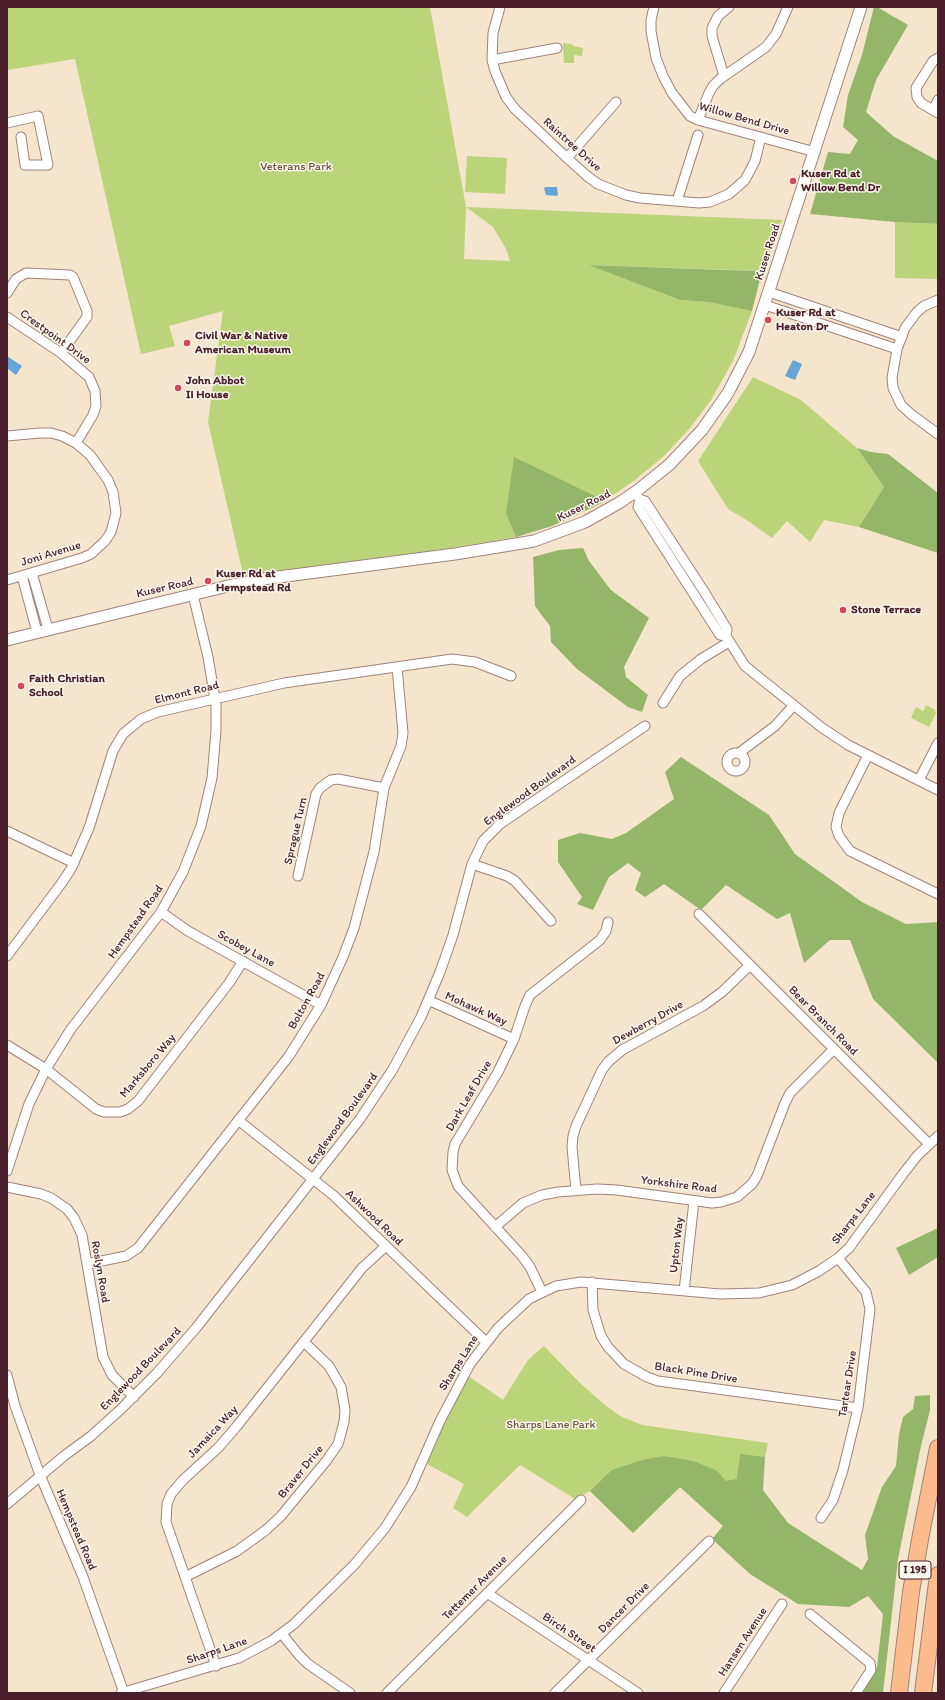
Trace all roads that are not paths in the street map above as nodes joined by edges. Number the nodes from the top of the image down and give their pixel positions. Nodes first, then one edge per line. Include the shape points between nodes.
1 (500, 7) edge
2 (654, 7) edge
3 (729, 7) edge
4 (788, 7) edge
5 (861, 7) edge
6 (557, 48) dead end
7 (938, 58) edge
8 (492, 60) junction
9 (724, 76) junction
10 (938, 100) edge
11 (616, 102) dead end
12 (935, 111) edge
13 (698, 120) junction
14 (7, 123) edge
15 (698, 135) dead end
16 (21, 137) dead end
17 (761, 138) junction
18 (815, 152) junction
19 (567, 158) junction
20 (677, 201) junction
21 (769, 292) junction
22 (7, 293) edge
23 (938, 300) edge
24 (765, 305) junction
25 (7, 316) edge
26 (902, 337) junction
27 (897, 349) junction
28 (61, 353) junction
29 (938, 434) edge
30 (7, 436) edge
31 (76, 443) junction
32 (637, 496) junction
33 (32, 573) junction
34 (22, 576) junction
35 (7, 580) edge
36 (193, 595) junction
37 (48, 629) junction
38 (37, 632) junction
39 (728, 639) junction
40 (7, 640) edge
41 (397, 667) junction
42 (511, 676) dead end
43 (215, 699) junction
44 (663, 703) dead end
45 (794, 705) junction
46 (645, 726) dead end
47 (938, 743) edge
48 (739, 753) dead end
49 (868, 755) junction
50 (919, 780) junction
51 (384, 788) junction
52 (938, 790) edge
53 (7, 831) edge
54 (74, 863) junction
55 (472, 864) junction
56 (298, 876) dead end
57 (938, 894) edge
58 (161, 912) junction
59 (699, 914) dead end
60 (551, 921) dead end
61 (608, 922) dead end
62 (7, 956) edge
63 (243, 961) junction
64 (750, 965) junction
65 (428, 1000) junction
66 (321, 1005) junction
67 (514, 1039) junction
68 (7, 1045) edge
69 (834, 1049) junction
70 (46, 1069) junction
71 (238, 1120) junction
72 (938, 1136) edge
73 (929, 1144) junction
74 (7, 1171) edge
75 (313, 1179) junction
76 (7, 1187) edge
77 (576, 1190) junction
78 (694, 1201) junction
79 (495, 1227) junction
80 (386, 1246) junction
81 (838, 1258) junction
82 (87, 1264) junction
83 (592, 1282) junction
84 (684, 1291) junction
85 (542, 1292) junction
86 (304, 1342) junction
87 (486, 1342) junction
88 (7, 1375) edge
89 (134, 1397) junction
90 (11, 1408) edge
91 (858, 1408) junction
92 (938, 1448) edge
93 (40, 1475) junction
94 (581, 1500) dead end
95 (7, 1504) edge
96 (822, 1518) dead end
97 (709, 1541) dead end
98 (938, 1575) edge
99 (185, 1577) junction
100 (487, 1593) junction
101 (782, 1604) dead end
102 (810, 1614) dead end
103 (282, 1634) junction
104 (588, 1661) junction
105 (216, 1666) junction
106 (123, 1693) edge
107 (350, 1693) edge
108 (387, 1693) edge
109 (555, 1693) edge
110 (638, 1693) edge
111 (724, 1693) edge
112 (856, 1693) edge
113 (899, 1693) edge
114 (923, 1693) edge

1 - 8 street, Raintree Drive via 493,33
2 - 13 street, Willow Bend Drive via 651,31 656,58 663,76 684,110
3 - 9 street via 718,16 712,28
4 - 9 street via 766,47
5 - 18 street, Kuser Road
6 - 8 street
7 - 12 street via 933,60 916,88 916,97
8 - 19 street, Raintree Drive via 503,91 515,109
9 - 13 street via 713,86
10 - 12 street
11 - 19 street
13 - 17 street, Willow Bend Drive
14 - 16 street via 38,116 48,164 25,165
15 - 20 street
17 - 18 street, Willow Bend Drive
17 - 20 street, Raintree Drive via 751,171 738,188 721,199 710,202
18 - 21 street, Kuser Road
19 - 20 street, Raintree Drive via 598,184 613,190 640,198
21 - 24 street, Kuser Road
21 - 26 street
22 - 28 street via 16,279 26,274 73,277 87,317
23 - 26 street via 917,312
24 - 27 street
24 - 32 street, Kuser Road via 746,358 728,393 681,453
25 - 28 street, Crestpoint Drive
26 - 27 street
27 - 29 street via 892,378 896,396 907,412
28 - 31 street, Crestpoint Drive via 89,377 96,391 93,415
30 - 31 street, Joni Avenue via 51,433
31 - 33 street, Joni Avenue via 90,455 108,480 115,502 114,523 105,541 91,554
32 - 36 street, Kuser Road via 585,522 534,541 263,579
32 - 39 street via 638,507 683,569 720,635
33 - 34 street, Joni Avenue
33 - 37 street
34 - 35 street, Joni Avenue
34 - 38 street
36 - 37 street, Kuser Road
36 - 43 street, Hempstead Road
37 - 38 street, Kuser Road
38 - 40 street, Kuser Road
39 - 44 street via 680,676
39 - 45 street via 745,666
41 - 42 street, Elmont Road via 464,660
41 - 43 street, Elmont Road via 284,683
41 - 51 street, Bolton Road via 403,738
43 - 54 street, Elmont Road via 151,714 123,734 113,751 89,828
43 - 58 street, Hempstead Road via 215,753 207,802 190,855
45 - 48 street via 775,726
45 - 49 street via 842,742
46 - 55 street, Englewood Boulevard via 500,824 483,841
47 - 50 street
49 - 50 street
49 - 57 street via 839,813 836,827 839,836 850,851
50 - 52 street
51 - 56 street, Sprague Turn via 338,779 331,780 320,788 316,794
51 - 66 street, Bolton Road via 374,852 362,898 343,958
53 - 54 street
54 - 62 street, Elmont Road
55 - 60 street via 515,881
55 - 65 street, Englewood Boulevard via 453,935
58 - 63 street, Scobey Lane via 188,931
58 - 70 street, Hempstead Road via 71,1029
59 - 64 street, Bear Branch Road
61 - 67 street, Dark Leaf Drive via 600,940 530,996
63 - 66 street, Scobey Lane
63 - 70 street, Marksboro Way via 138,1101 128,1109 112,1113 96,1109
64 - 69 street, Bear Branch Road
64 - 77 street, Dewberry Drive via 715,998 622,1050 608,1062 602,1070 573,1136
65 - 67 street, Mohawk Way
65 - 75 street, Englewood Boulevard via 408,1043 378,1094
66 - 71 street, Bolton Road via 289,1056
67 - 79 street, Dark Leaf Drive via 456,1144 451,1161 458,1186
68 - 70 street, Marksboro Way
69 - 73 street, Bear Branch Road
69 - 78 street, Yorkshire Road via 790,1093 758,1176 752,1184 730,1200 712,1203
70 - 74 street, Hempstead Road via 28,1104
71 - 75 street, Ashwood Road
71 - 82 street, Bolton Road via 138,1248 126,1256
72 - 73 street, Sharps Lane
73 - 81 street, Sharps Lane via 903,1174 858,1237
75 - 80 street, Ashwood Road
75 - 89 street, Englewood Boulevard via 183,1343
76 - 82 street, Roslyn Road via 52,1198 67,1209 79,1226
77 - 78 street, Yorkshire Road via 617,1190
77 - 79 street, Yorkshire Road via 532,1198 514,1209
78 - 84 street, Upton Way
79 - 85 street, Dark Leaf Drive via 530,1267
80 - 86 street, Jamaica Way via 362,1268
80 - 87 street, Ashwood Road
81 - 84 street, Sharps Lane via 806,1279 775,1290 740,1295
81 - 91 street, Tartear Drive via 862,1285 869,1300
82 - 89 street, Roslyn Road via 103,1357 112,1375
83 - 84 street, Sharps Lane
83 - 85 street, Sharps Lane via 570,1283
83 - 91 street, Black Pine Drive via 593,1310 601,1336 615,1356 641,1375 658,1381
85 - 87 street, Sharps Lane via 520,1307
86 - 99 street, Jamaica Way via 218,1448 171,1494 167,1504 166,1522
86 - 99 street, Braver Drive via 329,1366 341,1387 345,1410 338,1444 323,1466 266,1530 237,1551
87 - 103 street, Sharps Lane via 452,1396 411,1487 385,1528 354,1565
88 - 90 street, Hempstead Road
89 - 93 street, Englewood Boulevard via 91,1436
90 - 93 street, Hempstead Road
91 - 96 street, Tartear Drive via 843,1470 833,1500
92 - 113 highway, I 195 via 921,1534
93 - 95 street, Englewood Boulevard
93 - 106 street, Hempstead Road via 83,1577
94 - 100 street, Tettemer Avenue
97 - 104 street, Dancer Drive
98 - 114 highway, I 195
99 - 105 street, Jamaica Way
100 - 104 street, Birch Street
100 - 108 street, Tettemer Avenue
101 - 111 street, Hansen Avenue
102 - 112 street via 870,1663 871,1670
103 - 105 street, Sharps Lane via 257,1650
103 - 107 street via 308,1664
104 - 109 street, Dancer Drive
104 - 110 street, Birch Street
105 - 106 street, Sharps Lane

